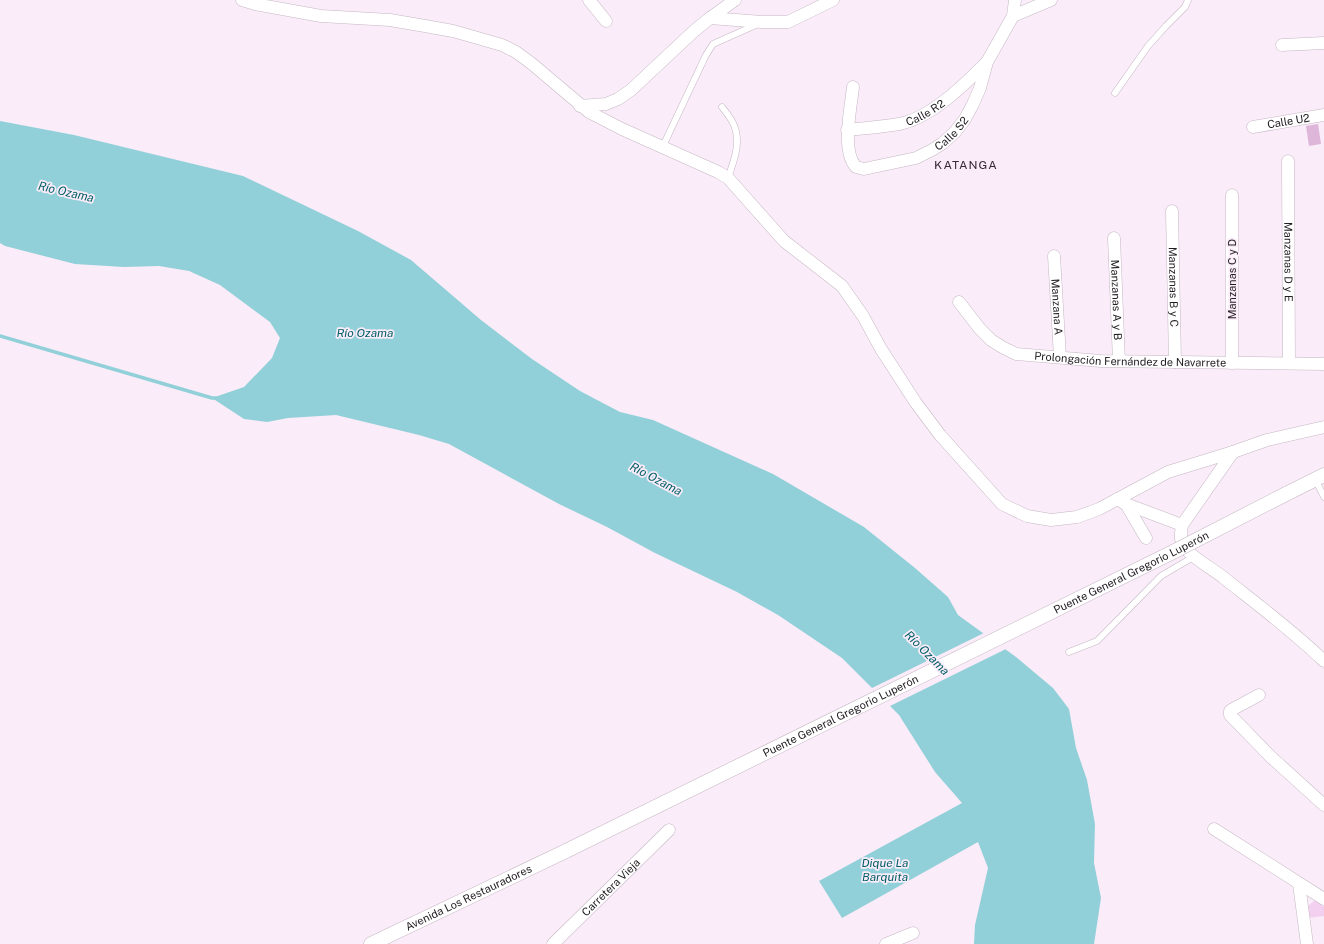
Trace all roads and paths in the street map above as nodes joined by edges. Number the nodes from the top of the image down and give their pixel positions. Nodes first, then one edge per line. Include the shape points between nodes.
1 (242, 0) edge
2 (589, 0) edge
3 (735, 0) edge
4 (833, 0) edge
5 (1015, 0) edge
6 (1052, 0) edge
7 (1188, 0) edge
8 (1013, 16) junction
9 (710, 18) junction
10 (606, 21) dead end
11 (762, 22) junction
12 (1324, 43) edge
13 (1282, 45) dead end
14 (987, 62) junction
15 (854, 87) dead end
16 (1115, 93) dead end
17 (580, 106) junction
18 (722, 107) dead end
19 (1324, 115) edge
20 (1253, 127) dead end
21 (847, 130) junction
22 (663, 146) junction
23 (1288, 161) dead end
24 (728, 178) junction
25 (1232, 195) dead end
26 (1172, 212) dead end
27 (1114, 238) dead end
28 (1054, 256) dead end
29 (959, 302) dead end
30 (1060, 357) junction
31 (1119, 361) junction
32 (1175, 362) junction
33 (1232, 362) junction
34 (1289, 363) junction
35 (1324, 364) edge
36 (1324, 427) edge
37 (1233, 452) junction
38 (1319, 477) edge
39 (1324, 497) edge
40 (1121, 501) junction
41 (1182, 525) junction
42 (1146, 538) dead end
43 (1195, 556) junction
44 (1069, 652) dead end
45 (1324, 661) edge
46 (1259, 695) dead end
47 (1324, 805) edge
48 (1214, 829) dead end
49 (669, 830) dead end
50 (566, 851) joint
51 (1299, 884) junction
52 (1324, 899) edge
53 (913, 932) dead end
54 (371, 944) edge
55 (553, 944) edge
56 (886, 944) edge
57 (1307, 944) edge

1 - 17 street via 321,16 390,20 425,26 502,45 531,63
2 - 10 street
3 - 9 street
4 - 11 street via 788,22
5 - 8 street
6 - 8 street
7 - 16 lane via 1148,46
8 - 14 street
9 - 11 street
9 - 17 street via 618,99 606,104
11 - 22 lane via 713,44
12 - 13 street
14 - 21 street, Calle R2 via 935,108 918,117 901,124
14 - 21 street, Calle S2 via 980,88 965,119 943,143 916,158 864,169 856,167 850,159
15 - 21 street
17 - 22 street via 600,118
18 - 24 lane via 733,124 738,140 736,156
19 - 20 street, Calle U2
22 - 24 street
23 - 34 street, Manzanas D y E
24 - 40 street via 784,241 842,286 916,403 940,436 1002,504 1027,516 1051,520 1078,517
25 - 33 street, Manzanas C y D
26 - 32 street, Manzanas B y C
27 - 31 street, Manzanas A y B
28 - 30 street, Manzana A
29 - 30 street, Prolongación Fernández de Navarrete via 980,329 1002,347 1016,354
30 - 31 street, Prolongación Fernández de Navarrete
31 - 32 street, Prolongación Fernández de Navarrete
32 - 33 street, Prolongación Fernández de Navarrete
33 - 34 street, Prolongación Fernández de Navarrete
34 - 35 street, Prolongación Fernández de Navarrete
36 - 37 street via 1267,440
37 - 40 street via 1168,472
37 - 41 street
38 - 39 lane
38 - 50 street, Puente General Gregorio Luperón, bridge via 1171,553
40 - 41 street
40 - 42 street
41 - 43 street via 1180,538 1186,549
43 - 44 lane via 1161,576 1097,641
43 - 45 street
46 - 47 street via 1233,708 1230,715
48 - 51 street
49 - 55 street, Carretera Vieja
50 - 54 street, Avenida Los Restauradores
51 - 52 street
51 - 57 street
53 - 56 street

